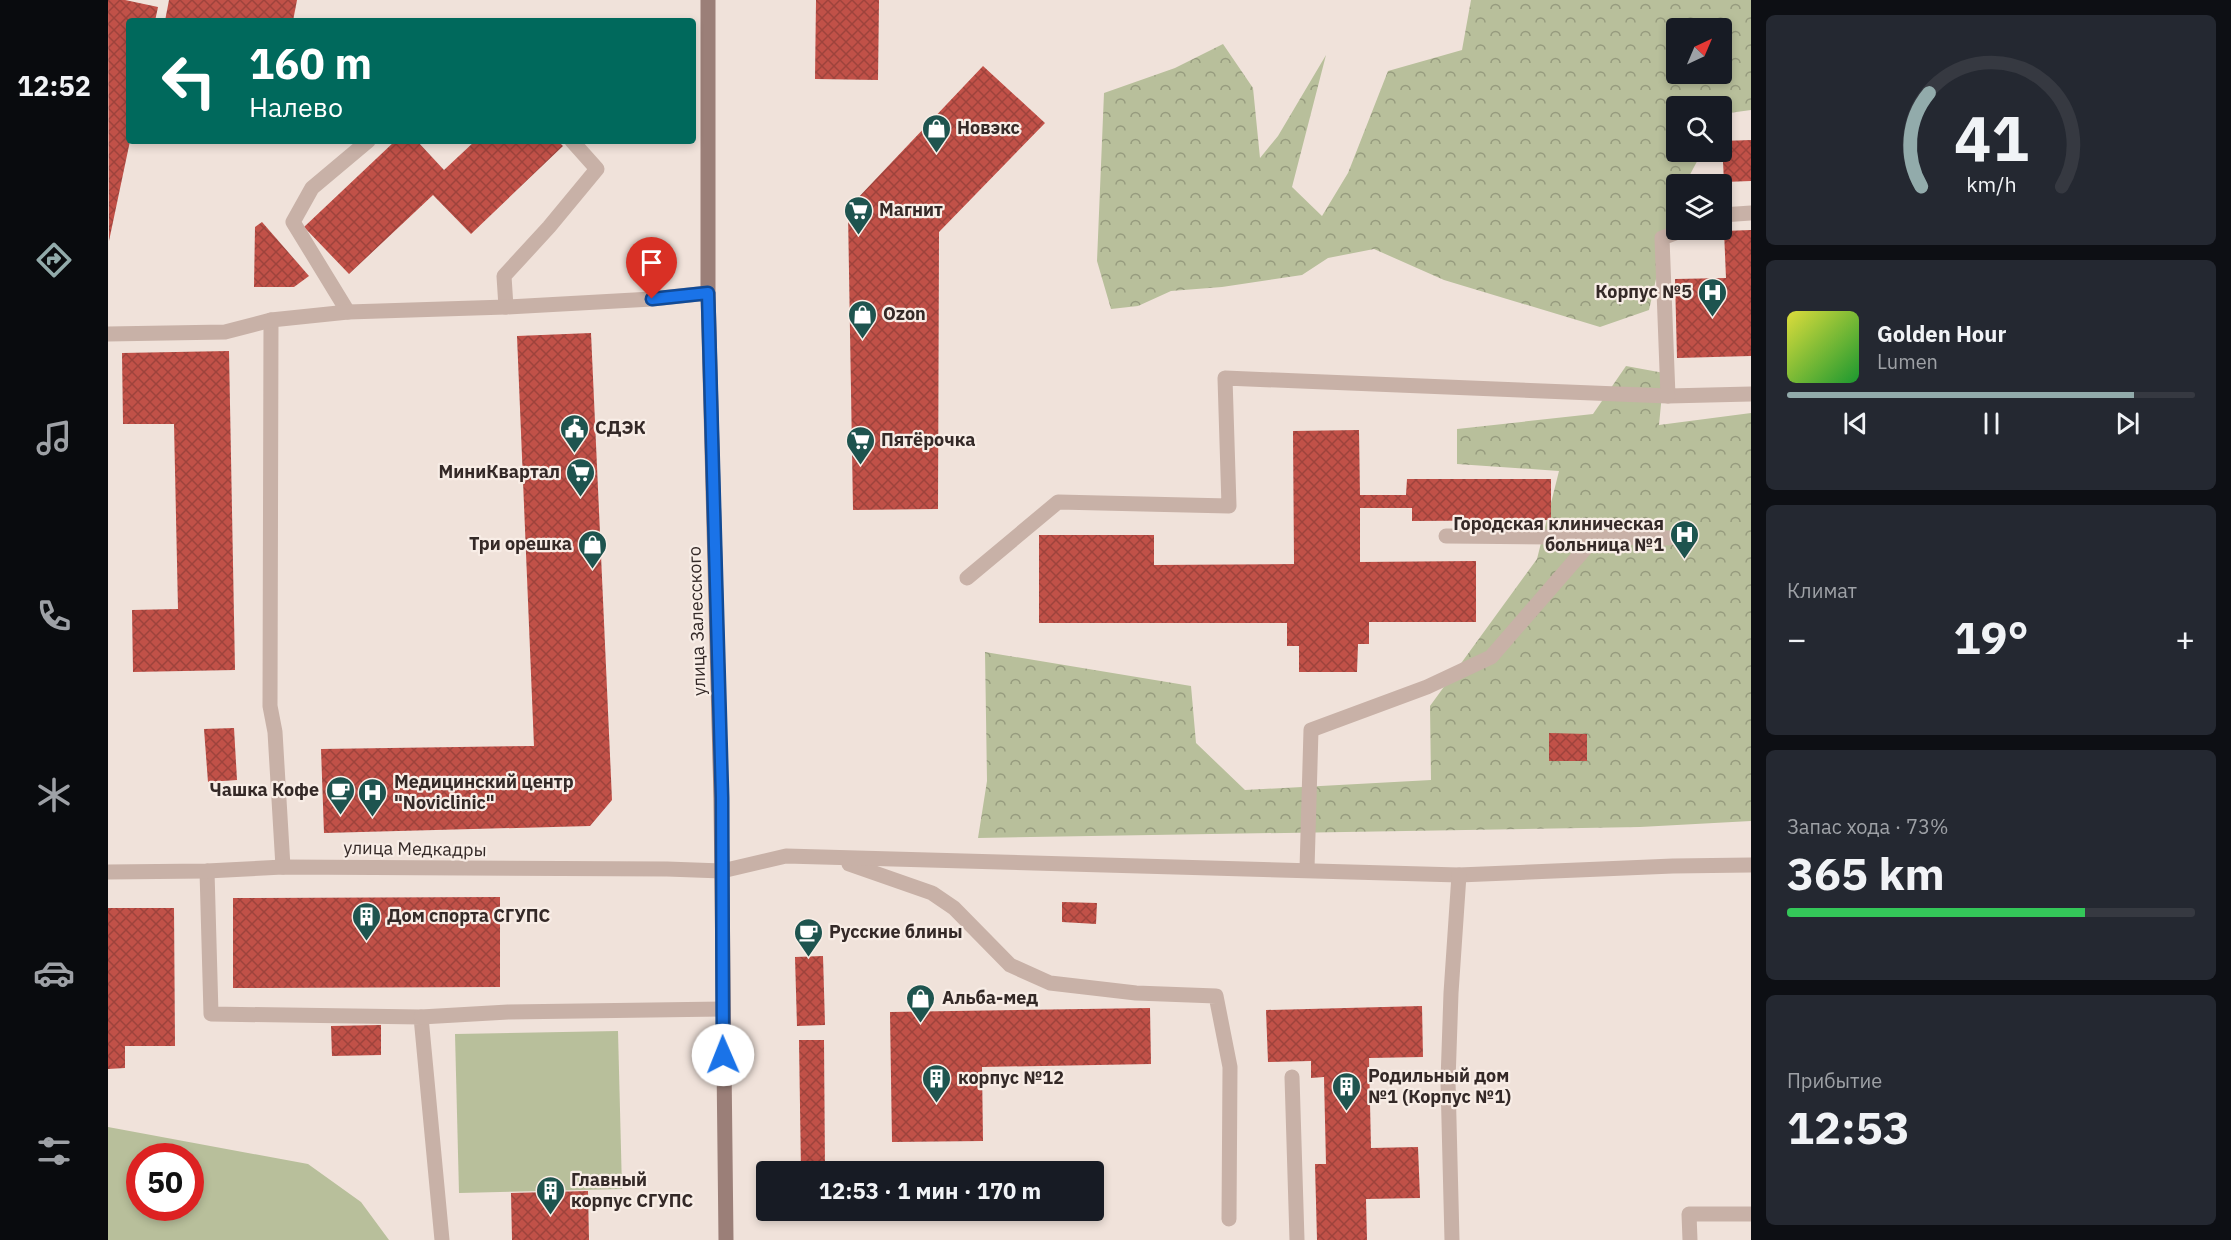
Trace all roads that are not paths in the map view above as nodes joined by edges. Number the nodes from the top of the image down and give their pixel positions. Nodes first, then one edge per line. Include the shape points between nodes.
1 (708, 0) edge
2 (364, 144) edge
3 (575, 144) edge
4 (1751, 213) edge
5 (1732, 214) edge
6 (1666, 236) edge
7 (708, 293) junction
8 (506, 307) junction
9 (348, 312) junction
10 (270, 320) junction
11 (108, 334) edge
12 (1751, 394) edge
13 (1668, 396) junction
14 (1446, 536) dead end
15 (1596, 536) junction
16 (1669, 538) dead end
17 (967, 578) dead end
18 (835, 859) junction
19 (1751, 866) edge
20 (283, 867) junction
21 (1307, 869) junction
22 (207, 871) junction
23 (108, 872) edge
24 (722, 872) junction
25 (1460, 874) junction
26 (723, 1008) junction
27 (421, 1017) junction
28 (1292, 1077) dead end
29 (1751, 1214) edge
30 (1229, 1219) dead end
31 (442, 1240) edge
32 (726, 1240) edge
33 (1297, 1240) edge
34 (1452, 1240) edge
35 (1690, 1240) edge

1 - 7 main road, улица Залесского
2 - 9 street via 312,188 293,222
3 - 8 street via 597,169 504,276
4 - 5 street
6 - 13 street via 1662,238
7 - 8 street
7 - 24 main road, улица Залесского
8 - 9 street
9 - 10 street
10 - 11 street via 225,332
10 - 20 street via 270,706
12 - 13 street
13 - 17 street via 1225,378 1229,506 1058,502
14 - 15 street
15 - 16 street
15 - 21 street via 1491,657 1427,687 1311,730
18 - 21 street
18 - 24 street, улица Медкадры via 786,856
18 - 30 street via 932,893 954,908 1010,965 1050,983 1136,993 1216,996 1230,1068
19 - 25 street
20 - 22 street, улица Медкадры
20 - 24 street, улица Медкадры
21 - 25 street
22 - 23 street, улица Медкадры
22 - 27 street via 211,1014
24 - 26 main road, улица Залесского
25 - 34 street via 1448,1081
26 - 27 street
26 - 32 main road, улица Залесского
27 - 31 street
28 - 33 street
29 - 35 street via 1689,1214

